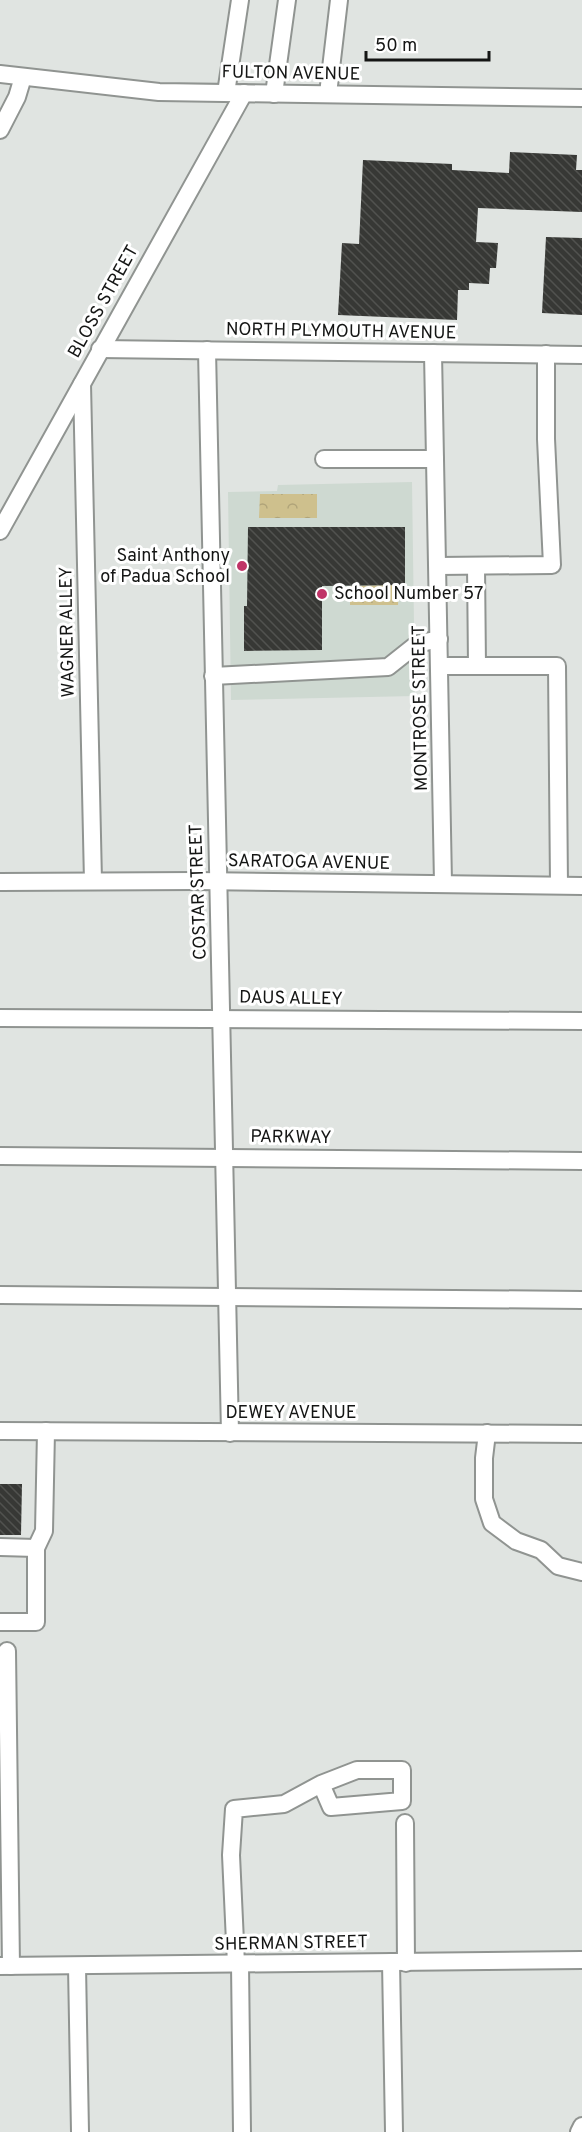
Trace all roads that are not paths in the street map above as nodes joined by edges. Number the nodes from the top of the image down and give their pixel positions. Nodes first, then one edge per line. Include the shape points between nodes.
1 (240, 0) edge
2 (287, 0) edge
3 (339, 0) edge
4 (0, 74) edge
5 (23, 77) junction
6 (226, 93) junction
7 (244, 93) junction
8 (274, 94) junction
9 (328, 94) junction
10 (582, 98) edge
11 (0, 130) edge
12 (100, 349) junction
13 (207, 350) junction
14 (433, 353) junction
15 (546, 354) junction
16 (582, 355) edge
17 (82, 383) junction
18 (324, 459) dead end
19 (435, 459) junction
20 (0, 531) edge
21 (438, 566) junction
22 (476, 566) junction
23 (439, 639) junction
24 (439, 666) junction
25 (477, 666) junction
26 (213, 676) junction
27 (93, 881) junction
28 (217, 881) junction
29 (0, 882) edge
30 (443, 883) junction
31 (559, 885) junction
32 (582, 886) edge
33 (0, 1018) edge
34 (222, 1018) junction
35 (582, 1021) edge
36 (0, 1156) edge
37 (224, 1157) junction
38 (582, 1161) edge
39 (0, 1295) edge
40 (226, 1297) junction
41 (582, 1300) edge
42 (0, 1431) edge
43 (45, 1431) junction
44 (230, 1433) junction
45 (487, 1434) junction
46 (582, 1434) edge
47 (0, 1547) edge
48 (36, 1548) junction
49 (582, 1572) edge
50 (0, 1622) edge
51 (7, 1651) dead end
52 (321, 1784) junction
53 (405, 1823) dead end
54 (582, 1960) edge
55 (398, 1962) junction
56 (238, 1964) junction
57 (6, 1966) edge
58 (77, 1966) junction
59 (582, 2126) edge
60 (80, 2132) edge
61 (242, 2132) edge
62 (394, 2132) edge
63 (579, 2132) edge

1 - 6 street
2 - 8 street
3 - 9 street
4 - 5 street, FULTON AVENUE
5 - 6 street, FULTON AVENUE via 159,92
5 - 11 street
6 - 7 street, FULTON AVENUE
7 - 8 street, FULTON AVENUE
7 - 12 street, BLOSS STREET
8 - 9 street, FULTON AVENUE
9 - 10 street, FULTON AVENUE
12 - 13 street, NORTH PLYMOUTH AVENUE
12 - 17 street, BLOSS STREET
13 - 14 street, NORTH PLYMOUTH AVENUE
13 - 26 street, COSTAR STREET
14 - 15 street, NORTH PLYMOUTH AVENUE
14 - 19 street, MONTROSE STREET
15 - 16 street, NORTH PLYMOUTH AVENUE
15 - 22 street via 552,565
17 - 20 street, BLOSS STREET
17 - 27 street, WAGNER ALLEY
18 - 19 street
19 - 21 street, MONTROSE STREET
21 - 22 street
21 - 23 street, MONTROSE STREET
22 - 25 street
23 - 24 street, MONTROSE STREET
23 - 26 street via 417,644 388,667
24 - 25 street
24 - 30 street, MONTROSE STREET
25 - 31 street via 557,666
26 - 28 street, COSTAR STREET
27 - 28 street, SARATOGA AVENUE
27 - 29 street, SARATOGA AVENUE
28 - 30 street, SARATOGA AVENUE
28 - 34 street, COSTAR STREET
30 - 31 street, SARATOGA AVENUE
31 - 32 street, SARATOGA AVENUE
33 - 34 street, DAUS ALLEY
34 - 35 street, DAUS ALLEY
34 - 37 street, COSTAR STREET
36 - 37 street, PARKWAY
37 - 38 street, PARKWAY
37 - 40 street, COSTAR STREET
39 - 40 street
40 - 41 street
40 - 44 street, COSTAR STREET
42 - 43 street, DEWEY AVENUE
43 - 44 street, DEWEY AVENUE
43 - 48 street via 44,1531
44 - 45 street, DEWEY AVENUE
45 - 46 street, DEWEY AVENUE
45 - 49 street via 484,1499 492,1522 516,1541 541,1550 558,1566
47 - 48 street
48 - 50 street via 36,1622
51 - 57 street
52 - 52 street via 357,1770 402,1770 402,1801 331,1807
52 - 56 street via 284,1804 234,1809 231,1855
53 - 55 street
54 - 55 street, SHERMAN STREET
55 - 56 street, SHERMAN STREET
55 - 62 street
56 - 58 street, SHERMAN STREET
56 - 61 street
57 - 58 street, SHERMAN STREET
58 - 60 street
59 - 63 street

